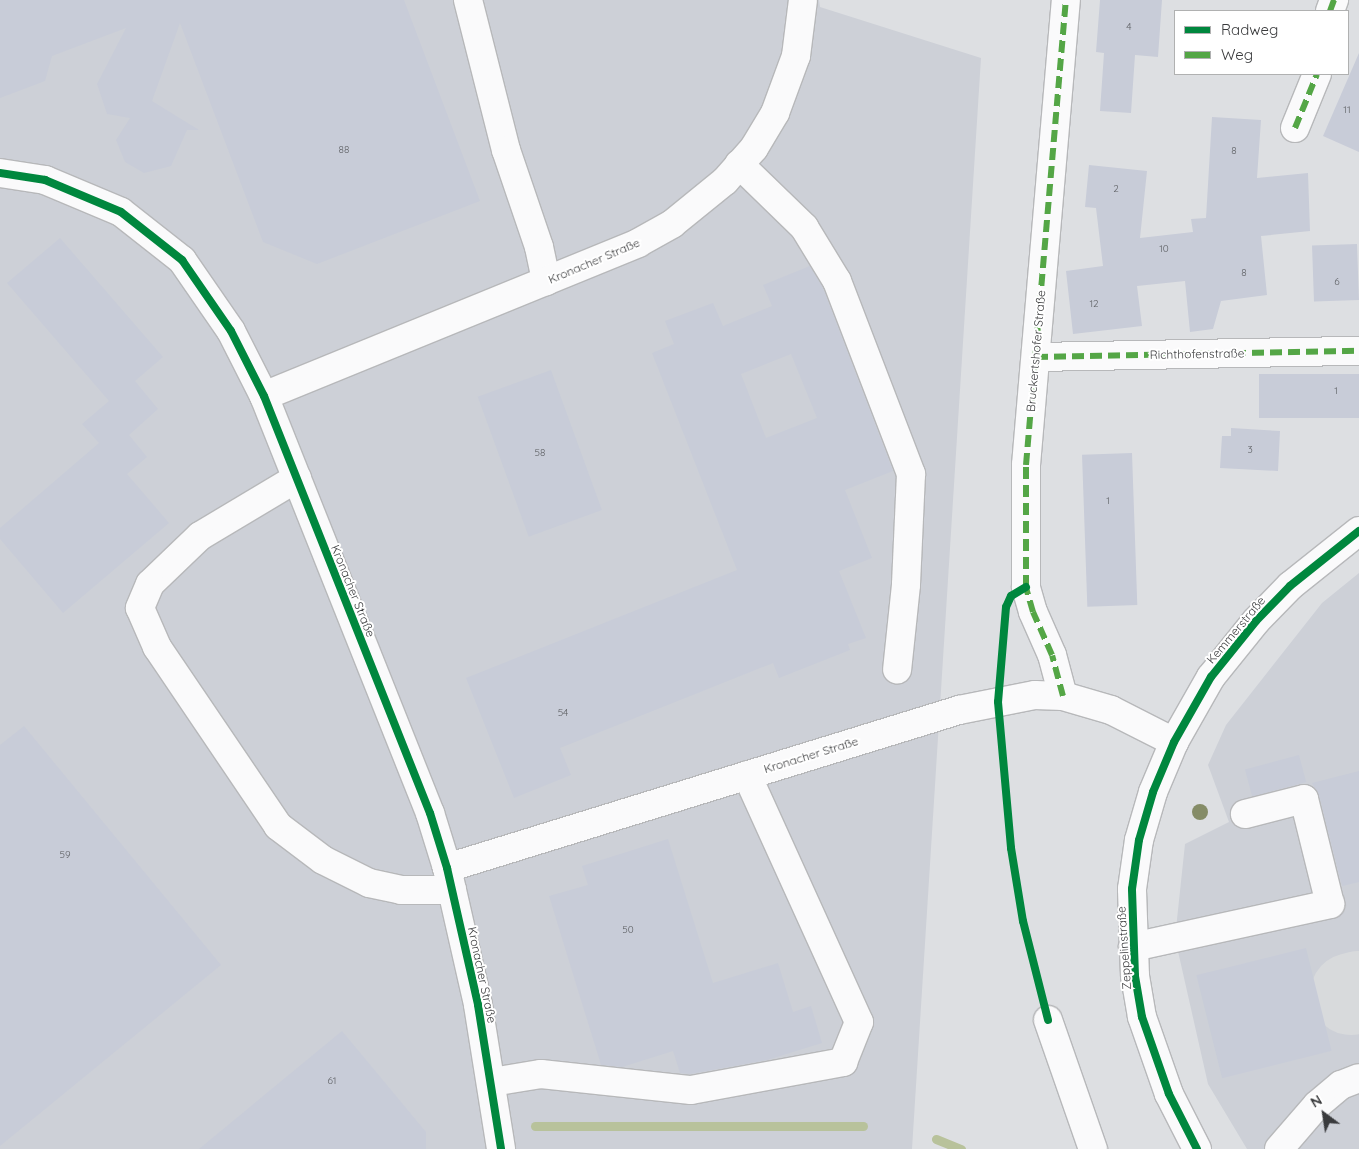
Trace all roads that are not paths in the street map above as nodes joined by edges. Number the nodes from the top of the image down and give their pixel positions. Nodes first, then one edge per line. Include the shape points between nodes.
1 (468, 0) edge
2 (803, 0) edge
3 (1066, 0) edge
4 (1317, 75) edge
5 (1295, 128) dead end
6 (739, 164) junction
7 (0, 173) edge
8 (546, 281) junction
9 (1359, 351) edge
10 (1036, 357) junction
11 (264, 396) junction
12 (297, 478) junction
13 (1359, 530) edge
14 (897, 670) dead end
15 (1063, 696) junction
16 (1174, 742) junction
17 (747, 775) junction
18 (1245, 814) dead end
19 (450, 879) junction
20 (1133, 947) junction
21 (1048, 1020) dead end
22 (1359, 1078) edge
23 (492, 1082) junction
24 (501, 1149) edge
25 (1093, 1149) edge
26 (1197, 1149) edge
27 (1279, 1149) edge

1 - 8 street via 506,150 539,247
2 - 6 street, Kronacher Straße via 796,56 775,113
3 - 10 street, Bruckertshofer Straße
4 - 5 street
6 - 8 street, Kronacher Straße via 725,180 672,224 638,243
6 - 14 street via 804,227 837,281 910,474 906,585
7 - 11 street, Kronacher Straße via 45,180 121,212 182,260 231,330
8 - 11 street, Kronacher Straße
9 - 10 street, Richthofenstraße
10 - 15 street, Bruckertshofer Straße via 1026,464 1026,587 1052,655
11 - 12 street, Kronacher Straße
12 - 19 street, Kronacher Straße via 430,814
12 - 19 street via 200,536 150,584 140,608 158,647 278,826 323,860 369,883 401,890
13 - 16 street, Kemmerstraße via 1290,586 1256,621 1211,676
15 - 16 street, Kronacher Straße via 1111,710
15 - 17 street, Kronacher Straße via 1035,695 959,710
16 - 20 street, Zeppelinstraße via 1153,792 1139,840 1132,889
17 - 19 street, Kronacher Straße
17 - 23 street via 858,1022 843,1062 691,1090 541,1074
18 - 20 street via 1304,799 1330,904
19 - 23 street, Kronacher Straße
20 - 26 street, Zeppelinstraße via 1142,1017 1169,1094
21 - 25 street
22 - 27 street via 1341,1085 1317,1105
23 - 24 street, Kronacher Straße

